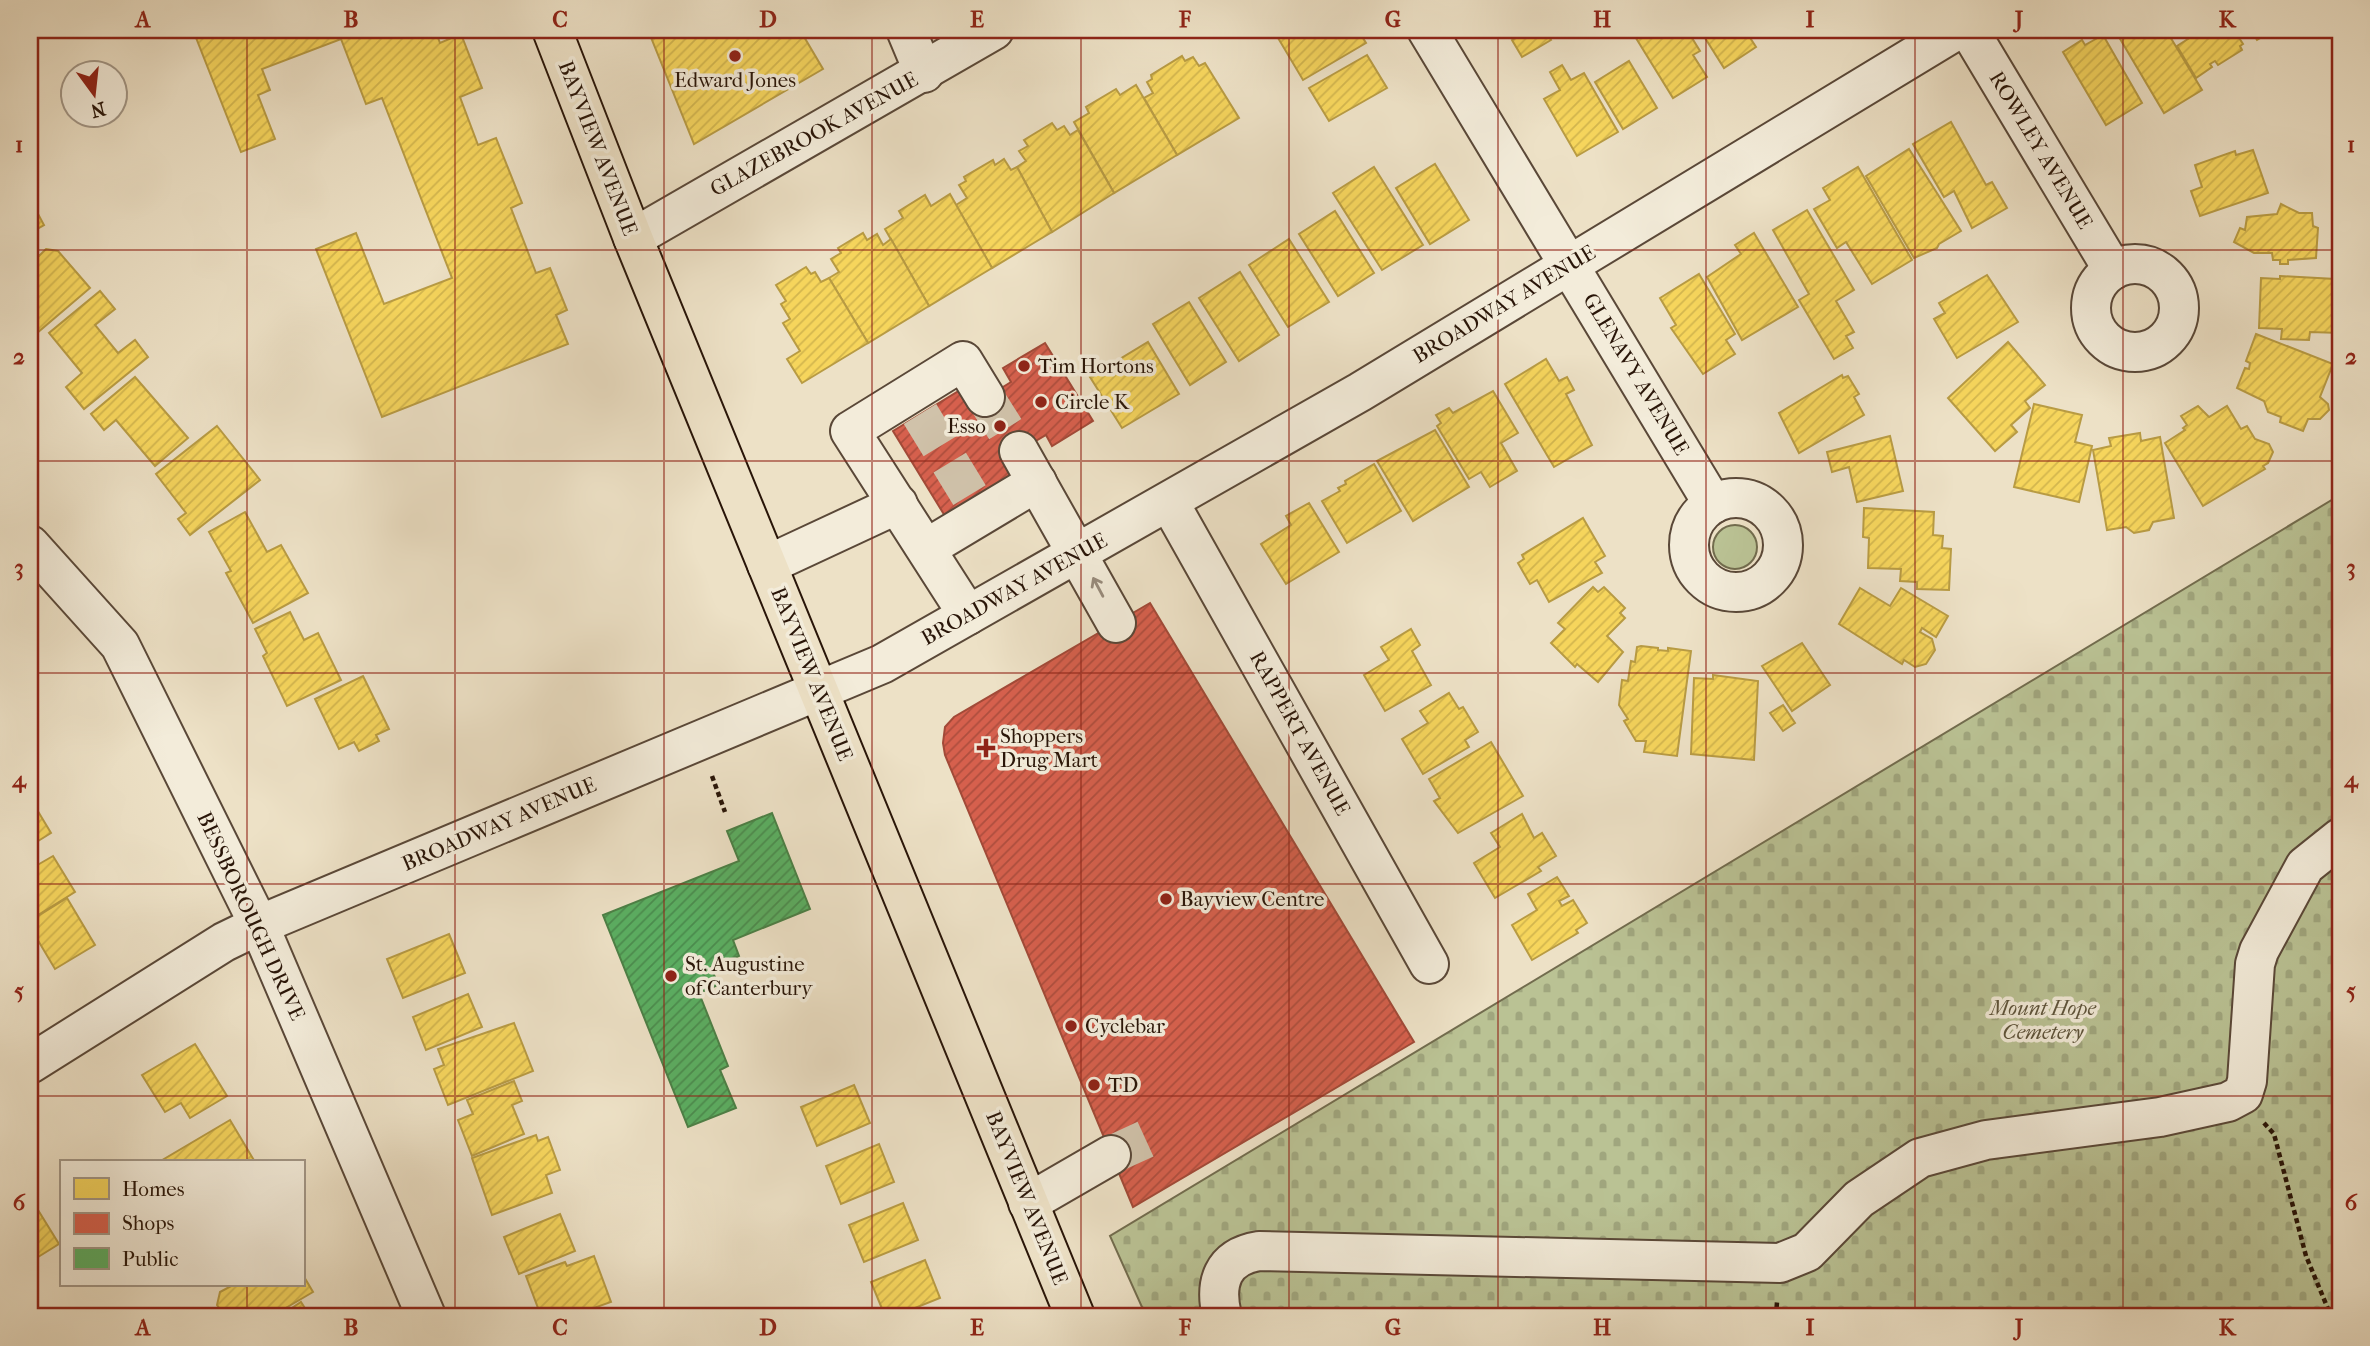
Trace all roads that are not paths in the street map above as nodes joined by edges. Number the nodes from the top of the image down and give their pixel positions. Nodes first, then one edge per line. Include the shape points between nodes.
1 (552, 30) edge
2 (906, 30) edge
3 (995, 30) edge
4 (1427, 30) edge
5 (1957, 30) edge
6 (1969, 30) edge
7 (942, 52) edge
8 (633, 238) junction
9 (1569, 264) junction
10 (2113, 270) dead end
11 (985, 397) tunnel mouth
12 (1169, 502) junction
13 (898, 504) junction
14 (1713, 504) dead end
15 (30, 545) edge
16 (927, 548) junction
17 (1079, 553) junction
18 (767, 565) junction
19 (968, 615) junction
20 (1116, 623) dead end
21 (820, 691) junction
22 (2340, 838) edge
23 (259, 925) junction
24 (1429, 964) dead end
25 (30, 1064) edge
26 (1111, 1155) tunnel mouth
27 (1028, 1203) junction
28 (426, 1316) edge
29 (1075, 1316) edge
30 (1222, 1316) edge

1 - 8 main road, BAYVIEW AVENUE
2 - 7 street
3 - 7 street, GLAZEBROOK AVENUE
4 - 9 street, GLENAVY AVENUE
5 - 9 street, BROADWAY AVENUE
6 - 10 street, ROWLEY AVENUE
7 - 8 street, GLAZEBROOK AVENUE
8 - 18 main road, BAYVIEW AVENUE
9 - 12 street, BROADWAY AVENUE
9 - 14 street, GLENAVY AVENUE
11 - 13 street via 963,361 914,405 850,431
12 - 17 street, BROADWAY AVENUE
12 - 24 street, RAPPERT AVENUE
13 - 16 street
13 - 18 street
15 - 23 street, BESSBOROUGH DRIVE via 120,645
16 - 17 street via 1028,467
16 - 19 street
17 - 19 street, BROADWAY AVENUE
20 -> 17 street
18 - 21 main road, BAYVIEW AVENUE
19 - 21 street, BROADWAY AVENUE via 881,664
21 - 23 street, BROADWAY AVENUE
21 - 27 main road, BAYVIEW AVENUE
22 - 30 street via 2305,866 2259,951 2250,1067 2240,1096 2174,1115 1986,1140 1920,1158 1872,1188 1807,1252 1780,1263 1259,1251 1234,1260 1222,1273 1218,1291
23 - 25 street, BROADWAY AVENUE via 224,942
23 - 28 street, BESSBOROUGH DRIVE
26 - 27 street
27 - 29 main road, BAYVIEW AVENUE

